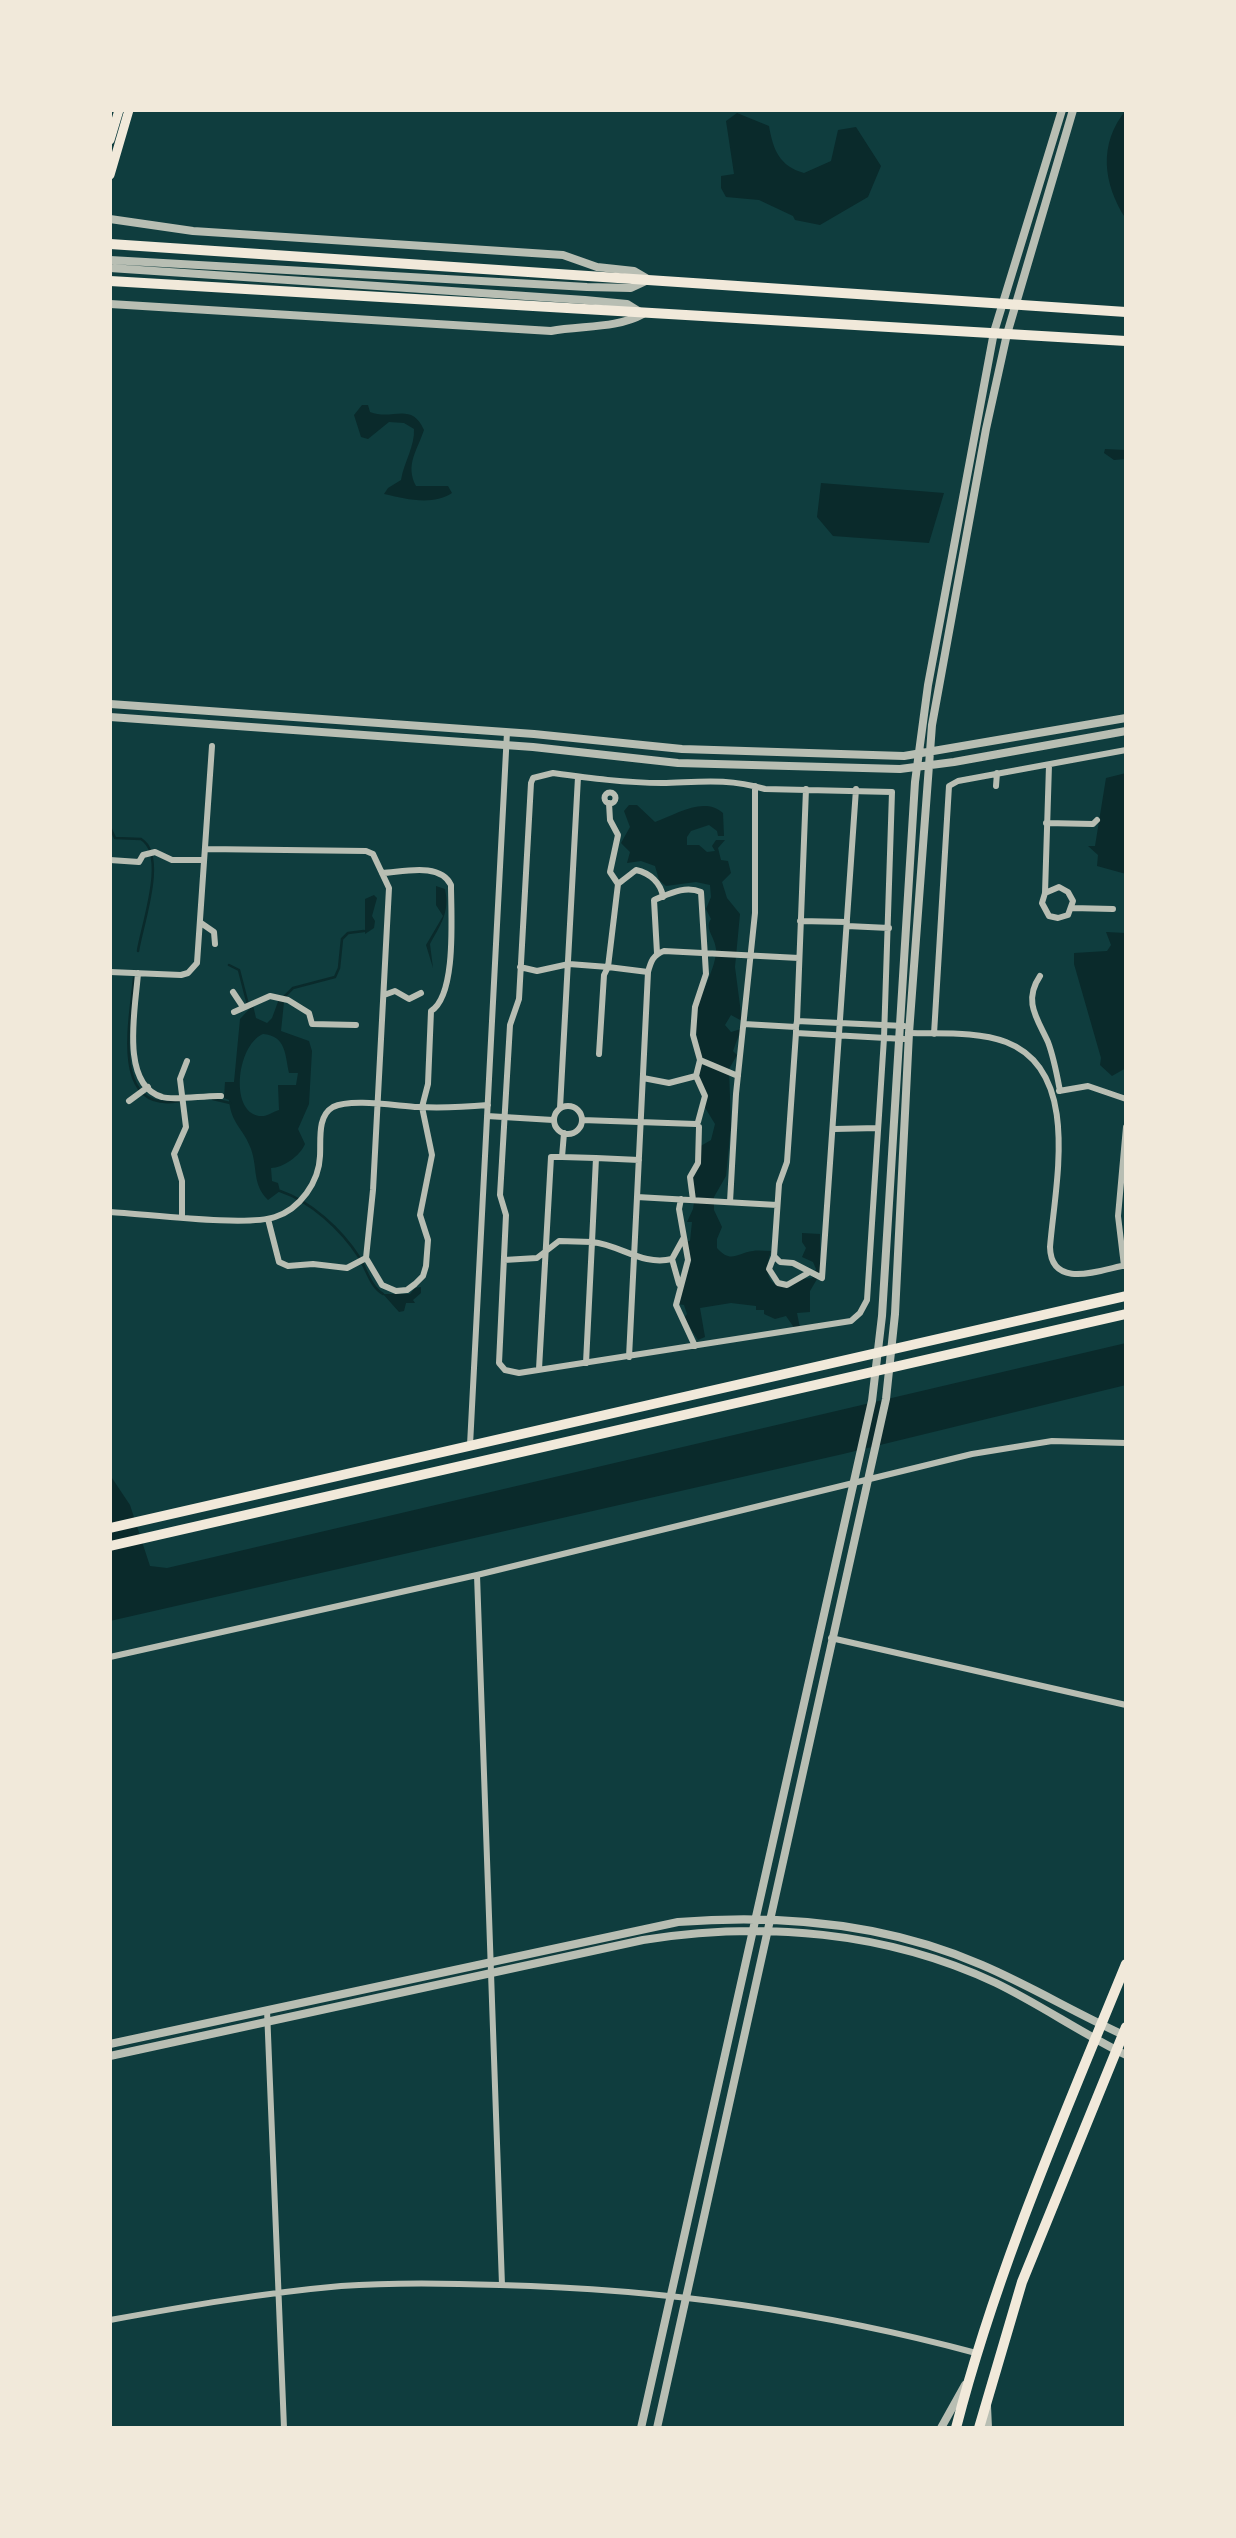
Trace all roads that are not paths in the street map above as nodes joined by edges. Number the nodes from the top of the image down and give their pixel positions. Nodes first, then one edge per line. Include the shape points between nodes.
1 (119, 110) edge
2 (129, 110) edge
3 (1062, 110) edge
4 (1073, 110) edge
5 (110, 140) edge
6 (110, 175) edge
7 (110, 219) edge
8 (110, 244) edge
9 (110, 260) edge
10 (110, 268) edge
11 (649, 280) junction
12 (116, 281) edge
13 (1001, 303) junction
14 (110, 304) edge
15 (1014, 304) junction
16 (1126, 312) edge
17 (643, 314) junction
18 (994, 332) junction
19 (1007, 334) junction
20 (1126, 341) edge
21 (110, 704) edge
22 (110, 717) edge
23 (1126, 718) edge
24 (1126, 731) edge
25 (507, 733) junction
26 (506, 745) junction
27 (212, 746) dead end
28 (1126, 750) edge
29 (929, 753) junction
30 (918, 755) junction
31 (1049, 765) junction
32 (927, 767) junction
33 (917, 768) junction
34 (997, 773) junction
35 (578, 777) junction
36 (610, 780) junction
37 (755, 786) junction
38 (996, 786) dead end
39 (806, 789) junction
40 (856, 789) junction
41 (1097, 820) dead end
42 (1046, 823) junction
43 (205, 849) junction
44 (110, 860) edge
45 (204, 860) junction
46 (382, 873) junction
47 (618, 884) junction
48 (1045, 893) junction
49 (663, 897) junction
50 (1072, 908) junction
51 (1113, 909) dead end
52 (800, 920) junction
53 (201, 923) junction
54 (847, 924) junction
55 (889, 928) junction
56 (215, 944) dead end
57 (657, 953) junction
58 (709, 954) junction
59 (749, 956) junction
60 (799, 958) junction
61 (569, 964) junction
62 (520, 967) junction
63 (608, 967) junction
64 (110, 972) edge
65 (648, 972) junction
66 (138, 974) junction
67 (1040, 976) dead end
68 (233, 992) dead end
69 (421, 993) dead end
70 (384, 995) junction
71 (244, 1006) junction
72 (234, 1012) dead end
73 (841, 1023) junction
74 (744, 1024) junction
75 (356, 1025) dead end
76 (885, 1025) junction
77 (796, 1027) junction
78 (906, 1032) junction
79 (933, 1034) junction
80 (840, 1036) junction
81 (884, 1038) junction
82 (598, 1054) dead end
83 (700, 1060) junction
84 (187, 1061) dead end
85 (696, 1076) junction
86 (738, 1076) junction
87 (643, 1078) junction
88 (148, 1087) junction
89 (1057, 1092) junction
90 (221, 1096) dead end
91 (1126, 1099) edge
92 (181, 1100) junction
93 (129, 1101) dead end
94 (378, 1105) junction
95 (488, 1105) junction
96 (422, 1107) junction
97 (560, 1108) junction
98 (487, 1116) junction
99 (505, 1117) junction
100 (553, 1120) junction
101 (582, 1120) junction
102 (640, 1122) junction
103 (698, 1124) junction
104 (1126, 1127) edge
105 (878, 1128) junction
106 (834, 1129) junction
107 (564, 1133) junction
108 (562, 1157) junction
109 (596, 1158) junction
110 (639, 1160) junction
111 (637, 1197) junction
112 (681, 1199) junction
113 (693, 1200) junction
114 (730, 1202) junction
115 (777, 1205) junction
116 (110, 1212) edge
117 (182, 1216) junction
118 (268, 1219) junction
119 (683, 1240) junction
120 (592, 1242) junction
121 (546, 1250) junction
122 (774, 1256) junction
123 (634, 1257) junction
124 (366, 1258) junction
125 (672, 1259) junction
126 (504, 1260) junction
127 (1125, 1265) edge
128 (810, 1273) junction
129 (679, 1286) junction
130 (1126, 1296) edge
131 (1126, 1314) edge
132 (695, 1346) junction
133 (892, 1349) junction
134 (878, 1353) junction
135 (629, 1356) junction
136 (586, 1363) junction
137 (891, 1368) junction
138 (539, 1369) junction
139 (877, 1371) junction
140 (1126, 1443) edge
141 (470, 1446) junction
142 (869, 1477) junction
143 (854, 1480) junction
144 (110, 1528) edge
145 (110, 1546) edge
146 (477, 1575) junction
147 (831, 1638) junction
148 (110, 1657) edge
149 (1126, 1705) edge
150 (754, 1918) junction
151 (769, 1919) junction
152 (752, 1930) junction
153 (766, 1930) junction
154 (490, 1962) junction
155 (1126, 1964) edge
156 (490, 1973) junction
157 (267, 2010) junction
158 (268, 2020) junction
159 (1101, 2025) junction
160 (1125, 2033) edge
161 (1095, 2039) junction
162 (110, 2044) edge
163 (1121, 2053) edge
164 (110, 2056) edge
165 (502, 2285) junction
166 (278, 2293) junction
167 (671, 2294) junction
168 (686, 2296) junction
169 (110, 2320) edge
170 (976, 2353) junction
171 (969, 2379) junction
172 (987, 2395) junction
173 (284, 2428) edge
174 (641, 2428) edge
175 (657, 2428) edge
176 (941, 2428) edge
177 (956, 2428) edge
178 (979, 2428) edge
179 (988, 2428) edge

1 - 5 main road
2 - 6 main road
3 - 13 street
4 - 15 street
7 - 11 street via 192,231 563,255 597,267 634,271
8 - 11 main road
9 - 11 street via 587,287 631,288
10 - 17 street via 585,300 627,304
11 - 13 main road
12 - 17 main road
13 - 15 main road
13 - 18 street
14 - 17 street via 551,331 625,324
15 - 16 main road
15 - 19 street
17 - 18 main road
18 - 19 main road
18 - 30 street
19 - 20 main road
19 - 29 street
21 - 25 street
22 - 26 street
23 - 29 street
24 - 32 street
25 - 26 street
25 - 30 street via 682,749
26 - 33 street via 678,763
26 - 95 street
27 - 43 street
28 - 31 street
29 - 30 street
29 - 32 street
30 - 33 street
31 - 34 street
31 - 42 street
32 - 33 street
32 - 78 street
33 - 78 street
34 - 38 street
34 - 79 street via 958,780 947,790
35 - 36 street
35 - 61 street
35 - 62 street via 553,773 533,778 531,783
36 - 37 street via 705,780
36 - 47 street via 610,792 604,797 618,835 610,872
37 - 39 street
37 - 59 street via 755,914
39 - 40 street
39 - 52 street
40 - 54 street
40 - 55 street via 890,790 894,795
41 - 42 street via 1093,824
42 - 48 street
43 - 45 street
43 - 46 street via 366,851 373,854
44 - 45 street via 139,862 146,853 155,852 172,860
45 - 53 street
46 - 70 street via 389,888
46 - 96 street via 435,871 451,885 447,979 443,999 431,1011 428,1084
47 - 49 street via 636,870 646,872 662,888
47 - 63 street
48 - 50 street via 1064,889 1072,896
48 - 50 street via 1043,908 1049,916 1063,917
49 - 57 street via 654,900
49 - 58 street via 692,888 701,892
50 - 51 street
52 - 54 street
52 - 60 street
53 - 56 street via 214,932
53 - 66 street via 194,969 181,975
54 - 55 street
54 - 73 street
55 - 76 street
57 - 58 street
57 - 65 street
58 - 59 street
58 - 83 street via 693,1023
59 - 60 street
59 - 74 street
60 - 77 street
61 - 62 street via 537,971
61 - 63 street
61 - 97 street
62 - 99 street via 519,999 510,1025
63 - 65 street
63 - 82 street
64 - 66 street
65 - 87 street
66 - 88 street via 134,1061
67 - 89 street via 1030,999 1054,1059
68 - 71 street
69 - 70 street via 408,999 395,991
70 - 94 street
71 - 72 street
71 - 75 street via 279,997 309,1013 312,1024
73 - 76 street
73 - 77 street
73 - 80 street
74 - 77 street
74 - 86 street
76 - 78 street
76 - 81 street
77 - 80 street
77 - 115 street via 787,1162
78 - 79 street
78 - 81 street
78 - 133 street
78 - 134 street
79 - 89 street via 982,1037 1017,1047
80 - 81 street
80 - 106 street
81 - 105 street
83 - 85 street
83 - 86 street
84 - 92 street via 180,1073
85 - 87 street via 669,1083
85 - 103 street via 705,1096
86 - 114 street
87 - 102 street
88 - 92 street via 162,1097
88 - 93 street
89 - 91 street via 1088,1086
89 - 127 street via 1050,1247 1055,1266 1074,1275
90 - 92 street
92 - 117 street via 186,1127 174,1154 182,1181
94 - 96 street
94 - 118 street via 347,1103 326,1114 320,1165 304,1196 288,1211
94 - 124 street
95 - 96 street
95 - 98 street
96 - 124 street via 432,1155 420,1215 428,1240 423,1276 407,1290 387,1289
97 - 100 street
97 - 101 street via 574,1107
98 - 99 street
98 - 141 street
99 - 100 street
99 - 126 street via 500,1195 506,1216
100 - 107 street
101 - 102 street
101 - 107 street via 576,1131
102 - 103 street
102 - 110 street
103 - 113 street via 698,1163 690,1177
104 - 127 street via 1118,1216
105 - 106 street
105 - 132 street via 867,1300 860,1313 839,1324
106 - 128 street via 822,1278
107 - 108 street
108 - 109 street
108 - 121 street via 551,1157
109 - 110 street
109 - 120 street
110 - 111 street
111 - 112 street
111 - 123 street
112 - 113 street
112 - 119 street
113 - 114 street
114 - 115 street
115 - 122 street
116 - 117 street
117 - 118 street
118 - 124 street via 279,1262 288,1266 347,1268
119 - 125 street
119 - 129 street via 688,1260
120 - 121 street via 570,1239
120 - 123 street
120 - 136 street
121 - 126 street via 537,1258
121 - 138 street
122 - 128 street
122 - 128 street via 769,1269 778,1283 787,1285
123 - 125 street
123 - 135 street
125 - 129 street
126 - 138 street via 499,1363 505,1370 519,1373
129 - 132 street via 676,1305
130 - 133 main road
131 - 137 main road
132 - 135 street
133 - 134 main road
133 - 137 street
134 - 139 street
134 - 141 main road
135 - 136 street
136 - 138 street
137 - 139 main road
137 - 142 street
139 - 143 street
139 - 145 main road
140 - 142 street via 1052,1441 1012,1446
141 - 144 main road
142 - 143 street
142 - 147 street
143 - 146 street
143 - 150 street
146 - 148 street
146 - 154 street
147 - 149 street
147 - 151 street
150 - 151 street
150 - 152 street
150 - 154 street via 678,1922
151 - 153 street
151 - 159 street via 840,1925 935,1948 1012,1979
152 - 153 street
152 - 156 street via 698,1931
152 - 167 street
153 - 161 street via 905,1949 1030,2000
153 - 168 street
154 - 156 street
154 - 157 street
155 - 159 main road
156 - 158 street
156 - 165 street
157 - 158 street
157 - 162 street
158 - 164 street
158 - 166 street
159 - 160 street
159 - 161 main road
160 - 163 main road
161 - 163 street
161 - 170 main road
163 - 172 main road via 1022,2282
165 - 166 street via 420,2283
165 - 167 street
166 - 169 street
166 - 173 street
167 - 168 street
167 - 174 street
168 - 170 street via 798,2314
168 - 175 street
170 - 171 main road
171 - 176 street
171 - 177 main road
172 - 178 main road
172 - 179 street

